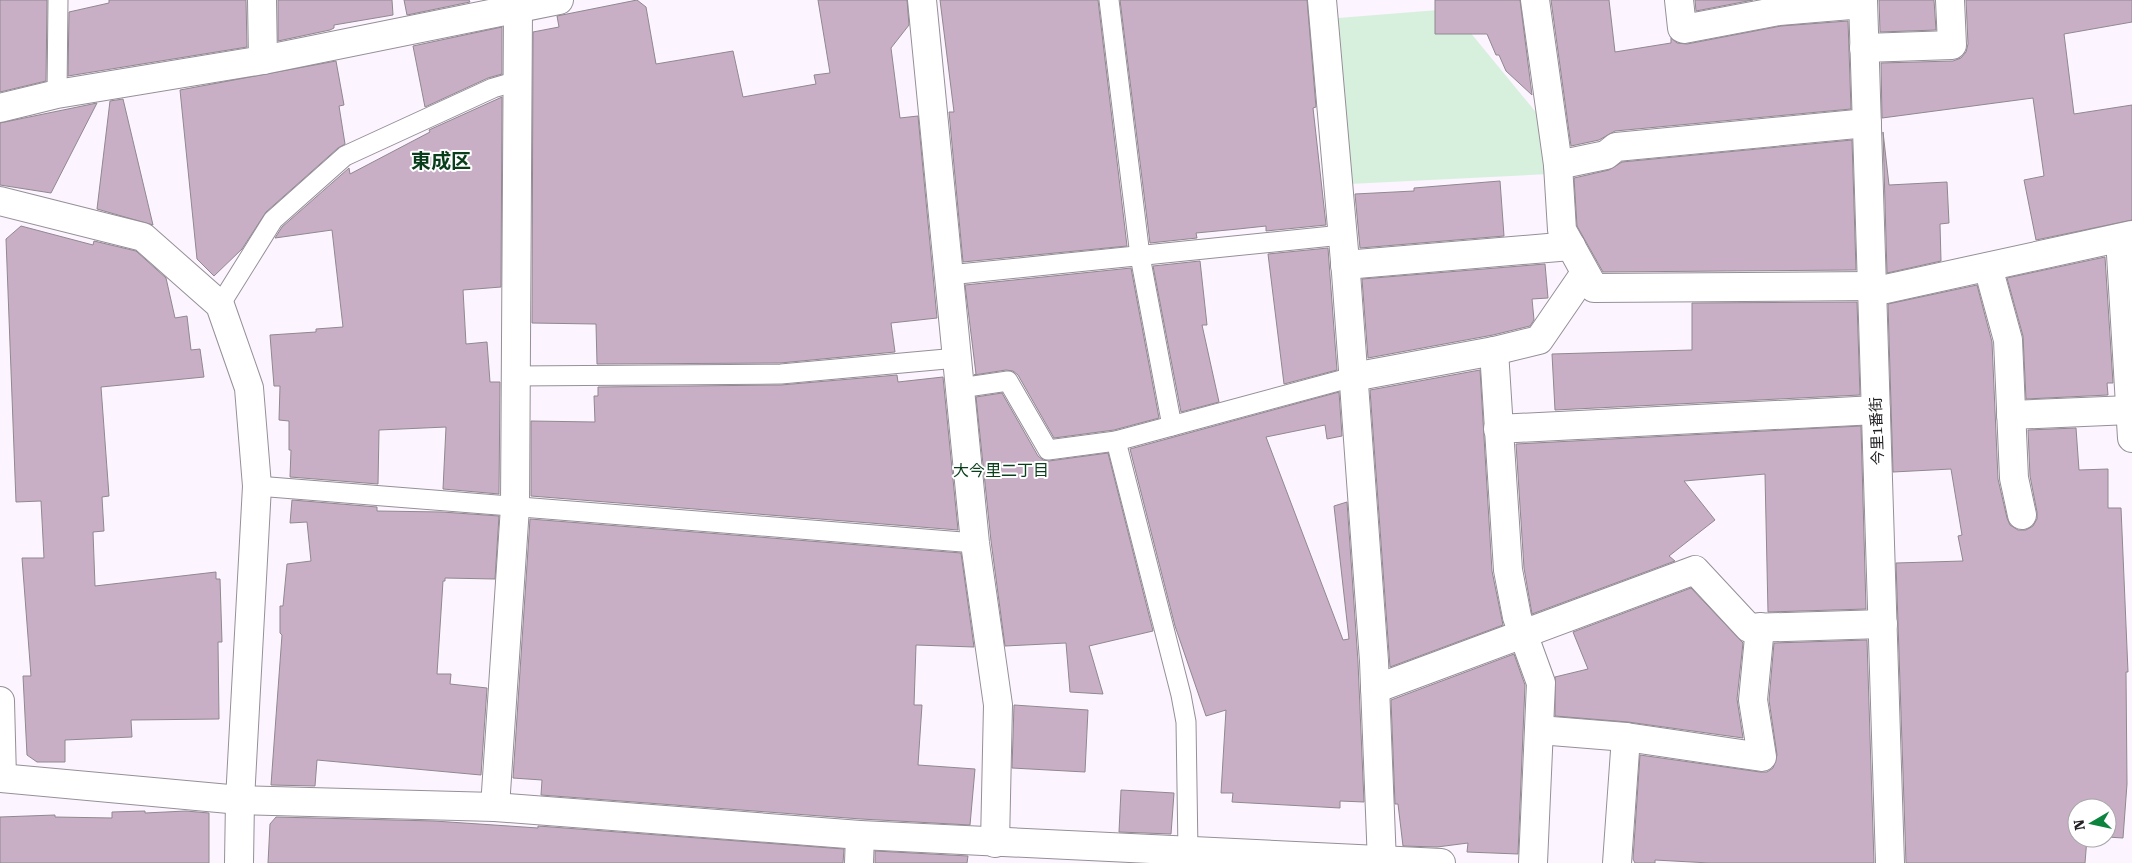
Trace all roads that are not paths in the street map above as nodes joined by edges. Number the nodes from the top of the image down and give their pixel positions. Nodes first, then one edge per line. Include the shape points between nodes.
1 (58, 0) edge
2 (262, 0) edge
3 (559, 0) edge
4 (922, 0) edge
5 (1109, 0) edge
6 (1322, 0) edge
7 (1535, 0) edge
8 (1679, 0) edge
9 (1950, 0) edge
10 (1863, 2) edge
11 (518, 9) junction
12 (1864, 48) junction
13 (263, 60) junction
14 (517, 81) junction
15 (58, 94) junction
16 (0, 108) edge
17 (1866, 123) junction
18 (1558, 166) junction
19 (0, 201) edge
20 (1342, 236) junction
21 (2126, 236) edge
22 (1571, 246) junction
23 (1140, 256) junction
24 (1345, 265) junction
25 (1988, 267) junction
26 (1586, 273) junction
27 (949, 275) junction
28 (1872, 289) junction
29 (220, 305) junction
30 (1494, 352) junction
31 (957, 358) junction
32 (516, 376) junction
33 (1353, 377) junction
34 (960, 388) junction
35 (1876, 410) junction
36 (2130, 410) junction
37 (2011, 415) junction
38 (1172, 426) junction
39 (1498, 429) junction
40 (2132, 438) edge
41 (1116, 441) junction
42 (257, 486) junction
43 (515, 507) junction
44 (2022, 515) dead end
45 (975, 543) junction
46 (1882, 624) junction
47 (1760, 628) junction
48 (1524, 634) junction
49 (1374, 688) junction
50 (0, 701) edge
51 (1539, 730) junction
52 (1626, 737) junction
53 (1, 778) edge
54 (240, 800) junction
55 (495, 808) junction
56 (860, 835) junction
57 (995, 843) junction
58 (1188, 851) junction
59 (1382, 861) edge
60 (239, 863) edge
61 (859, 863) edge
62 (1441, 863) edge
63 (1533, 863) edge
64 (1617, 863) edge
65 (1890, 863) edge

1 - 15 lane
2 - 13 street
3 - 11 street
4 - 27 street
5 - 23 lane
6 - 20 street
7 - 18 street
8 - 10 street via 1684,29 1778,11
9 - 12 street via 1952,45
10 - 12 street, 今里1番街
11 - 13 street
11 - 14 street
12 - 17 street, 今里1番街
13 - 15 street
14 - 29 lane via 493,88 345,156 273,220
14 - 32 street
15 - 16 street
17 - 18 street via 1616,147 1606,156
17 - 28 street, 今里1番街
18 - 22 street via 1562,230
19 - 29 street via 143,237
20 - 23 lane
20 - 24 street
21 - 25 street
21 - 36 street
22 - 24 street
22 - 26 street
23 - 27 lane
23 - 38 lane
24 - 33 street
25 - 28 street
25 - 37 street via 2008,340
26 - 28 street via 1594,288
26 - 30 street via 1539,340
27 - 31 street
28 - 35 street, 今里1番街
29 - 42 street via 250,388
30 - 33 street
30 - 39 street
31 - 32 lane via 781,374
31 - 34 street
32 - 43 street
33 - 38 lane
33 - 49 street
34 - 41 lane via 1008,381 1048,450
34 - 45 street
35 - 39 street
35 - 46 street, 今里1番街
36 - 37 street
36 - 40 street
37 - 44 street via 2014,478
38 - 41 lane
39 - 48 street via 1508,570
41 - 58 lane via 1186,722
42 - 43 lane
42 - 54 street
43 - 45 lane
43 - 55 street
45 - 57 street via 998,705
46 - 47 street
46 - 65 street, 今里1番街
47 - 48 street via 1750,628 1695,570
47 - 52 street via 1753,700 1762,757
48 - 49 street
48 - 51 street via 1541,683
49 - 59 street
50 - 53 street
51 - 52 street
51 - 63 street
52 - 64 street
53 - 54 street
54 - 55 street
54 - 60 street
55 - 56 street
56 - 57 street
56 - 61 street
57 - 58 street
58 - 59 street
59 - 62 street

